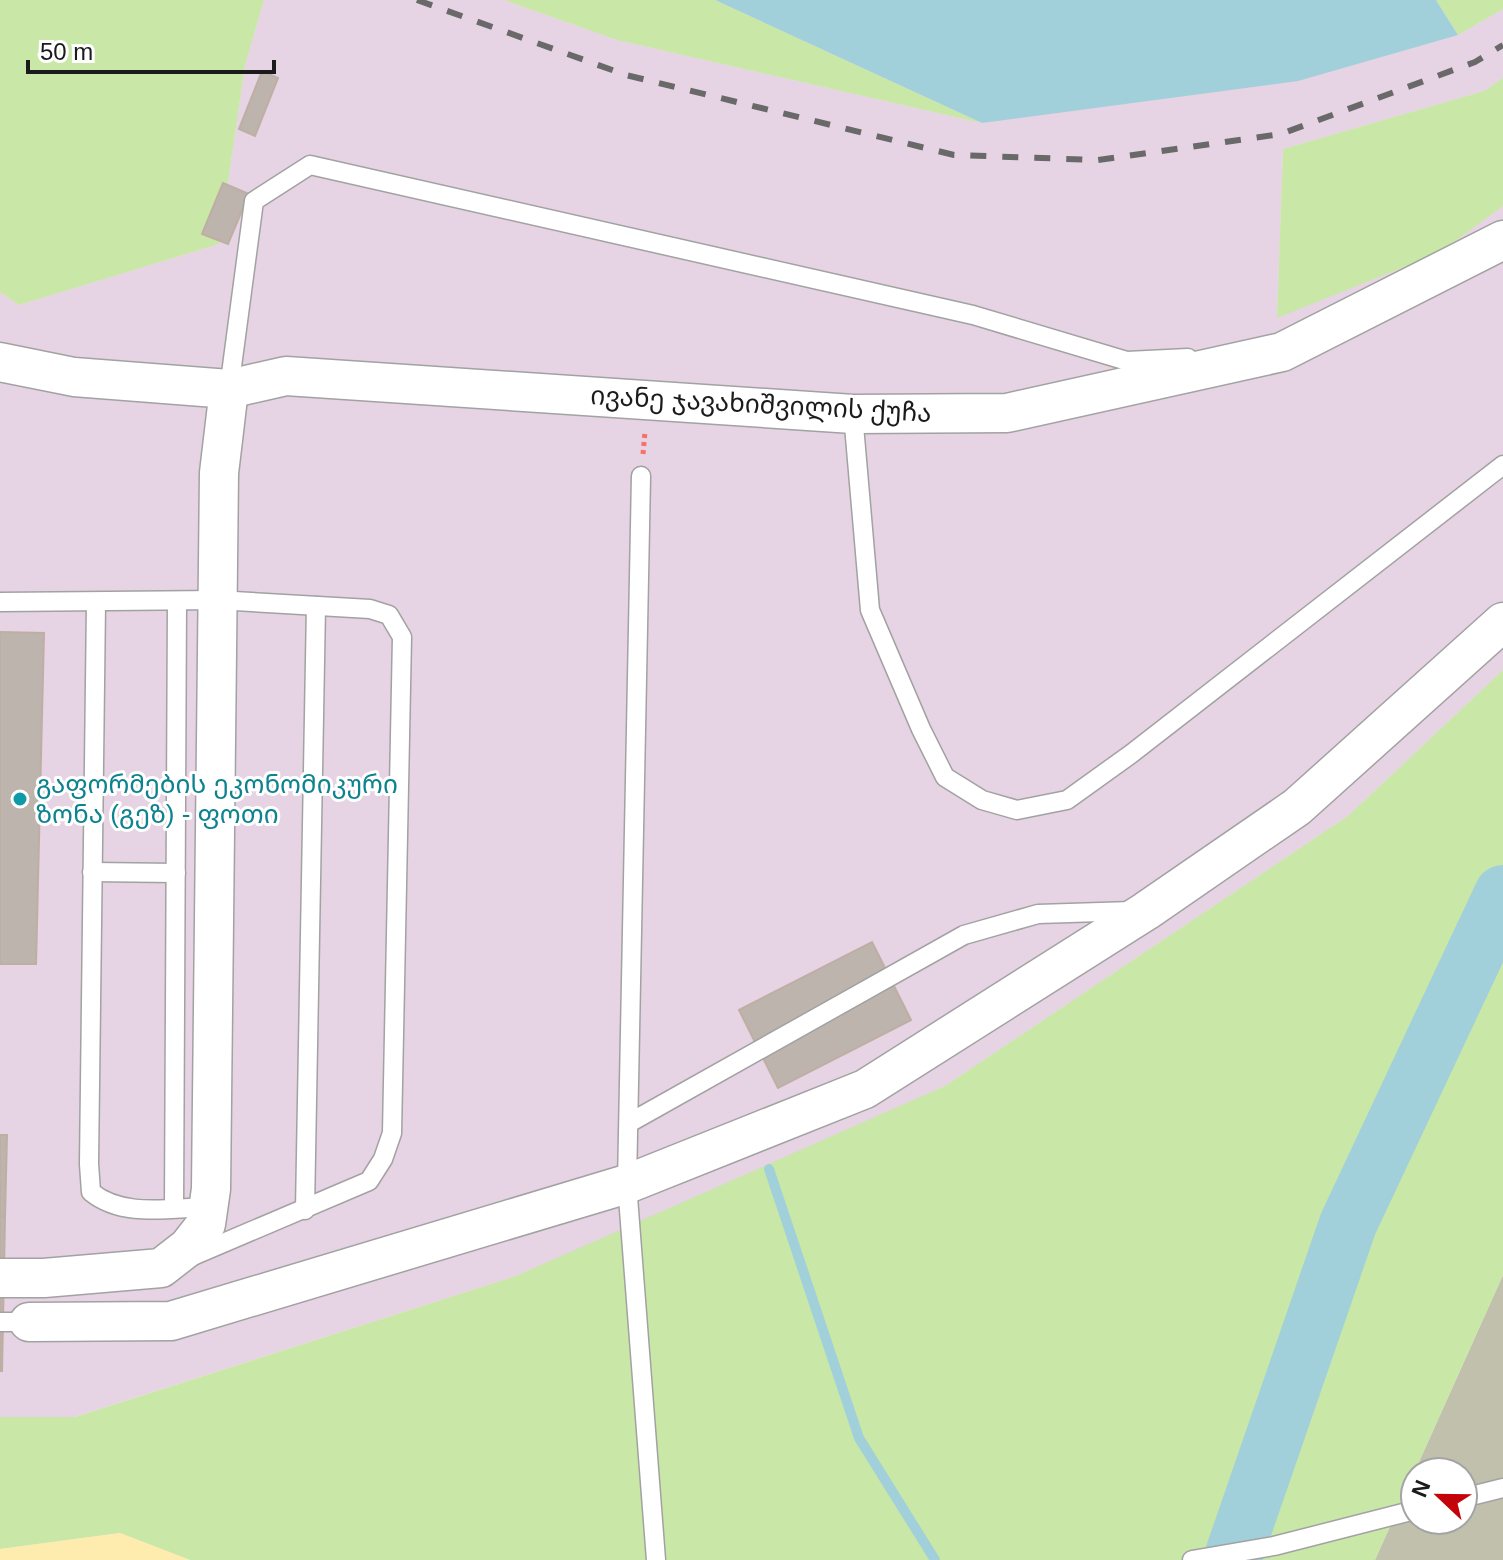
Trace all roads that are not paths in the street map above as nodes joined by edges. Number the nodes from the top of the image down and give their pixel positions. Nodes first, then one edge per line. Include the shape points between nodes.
1 (1502, 242) edge
2 (1282, 352) junction
3 (0, 362) edge
4 (229, 389) junction
5 (853, 414) junction
6 (1503, 465) edge
7 (641, 476) dead end
8 (217, 600) junction
9 (177, 601) junction
10 (0, 602) edge
11 (96, 603) junction
12 (316, 606) junction
13 (1503, 622) edge
14 (92, 872) junction
15 (176, 873) junction
16 (1146, 911) junction
17 (629, 1123) junction
18 (627, 1184) junction
19 (191, 1208) junction
20 (305, 1210) junction
21 (161, 1268) junction
22 (0, 1278) edge
23 (14, 1322) edge
24 (1503, 1488) edge
25 (1479, 1494) edge
26 (1399, 1514) edge
27 (656, 1560) edge
28 (1192, 1560) edge

1 - 2 street, ივანე ჯავახიშვილის ქუჩა
2 - 4 lane via 1127,361 973,315 310,165 254,201
2 - 5 street, ივანე ჯავახიშვილის ქუჩა via 1007,413
3 - 4 street, ივანე ჯავახიშვილის ქუჩა via 74,377
4 - 5 street, ივანე ჯავახიშვილის ქუჩა via 286,376
4 - 8 street via 219,473
5 - 6 lane via 870,610 945,777 982,800 1017,810 1067,800
7 - 17 lane
8 - 9 lane
8 - 12 lane
8 - 19 street
9 - 11 lane
9 - 15 lane
10 - 11 lane
11 - 14 lane
12 - 20 lane
12 - 20 lane via 389,615 402,637 392,1133 369,1181
13 - 16 street via 1297,807
14 - 15 lane
14 - 19 lane via 91,1192 121,1209
15 - 19 lane
16 - 17 lane via 1038,914 964,935
16 - 18 street via 865,1089
17 - 18 lane
18 - 23 street via 171,1321
18 - 27 lane
19 - 21 street via 206,1224
20 - 21 lane
21 - 22 street
24 - 25 lane
26 - 28 lane via 1274,1546

